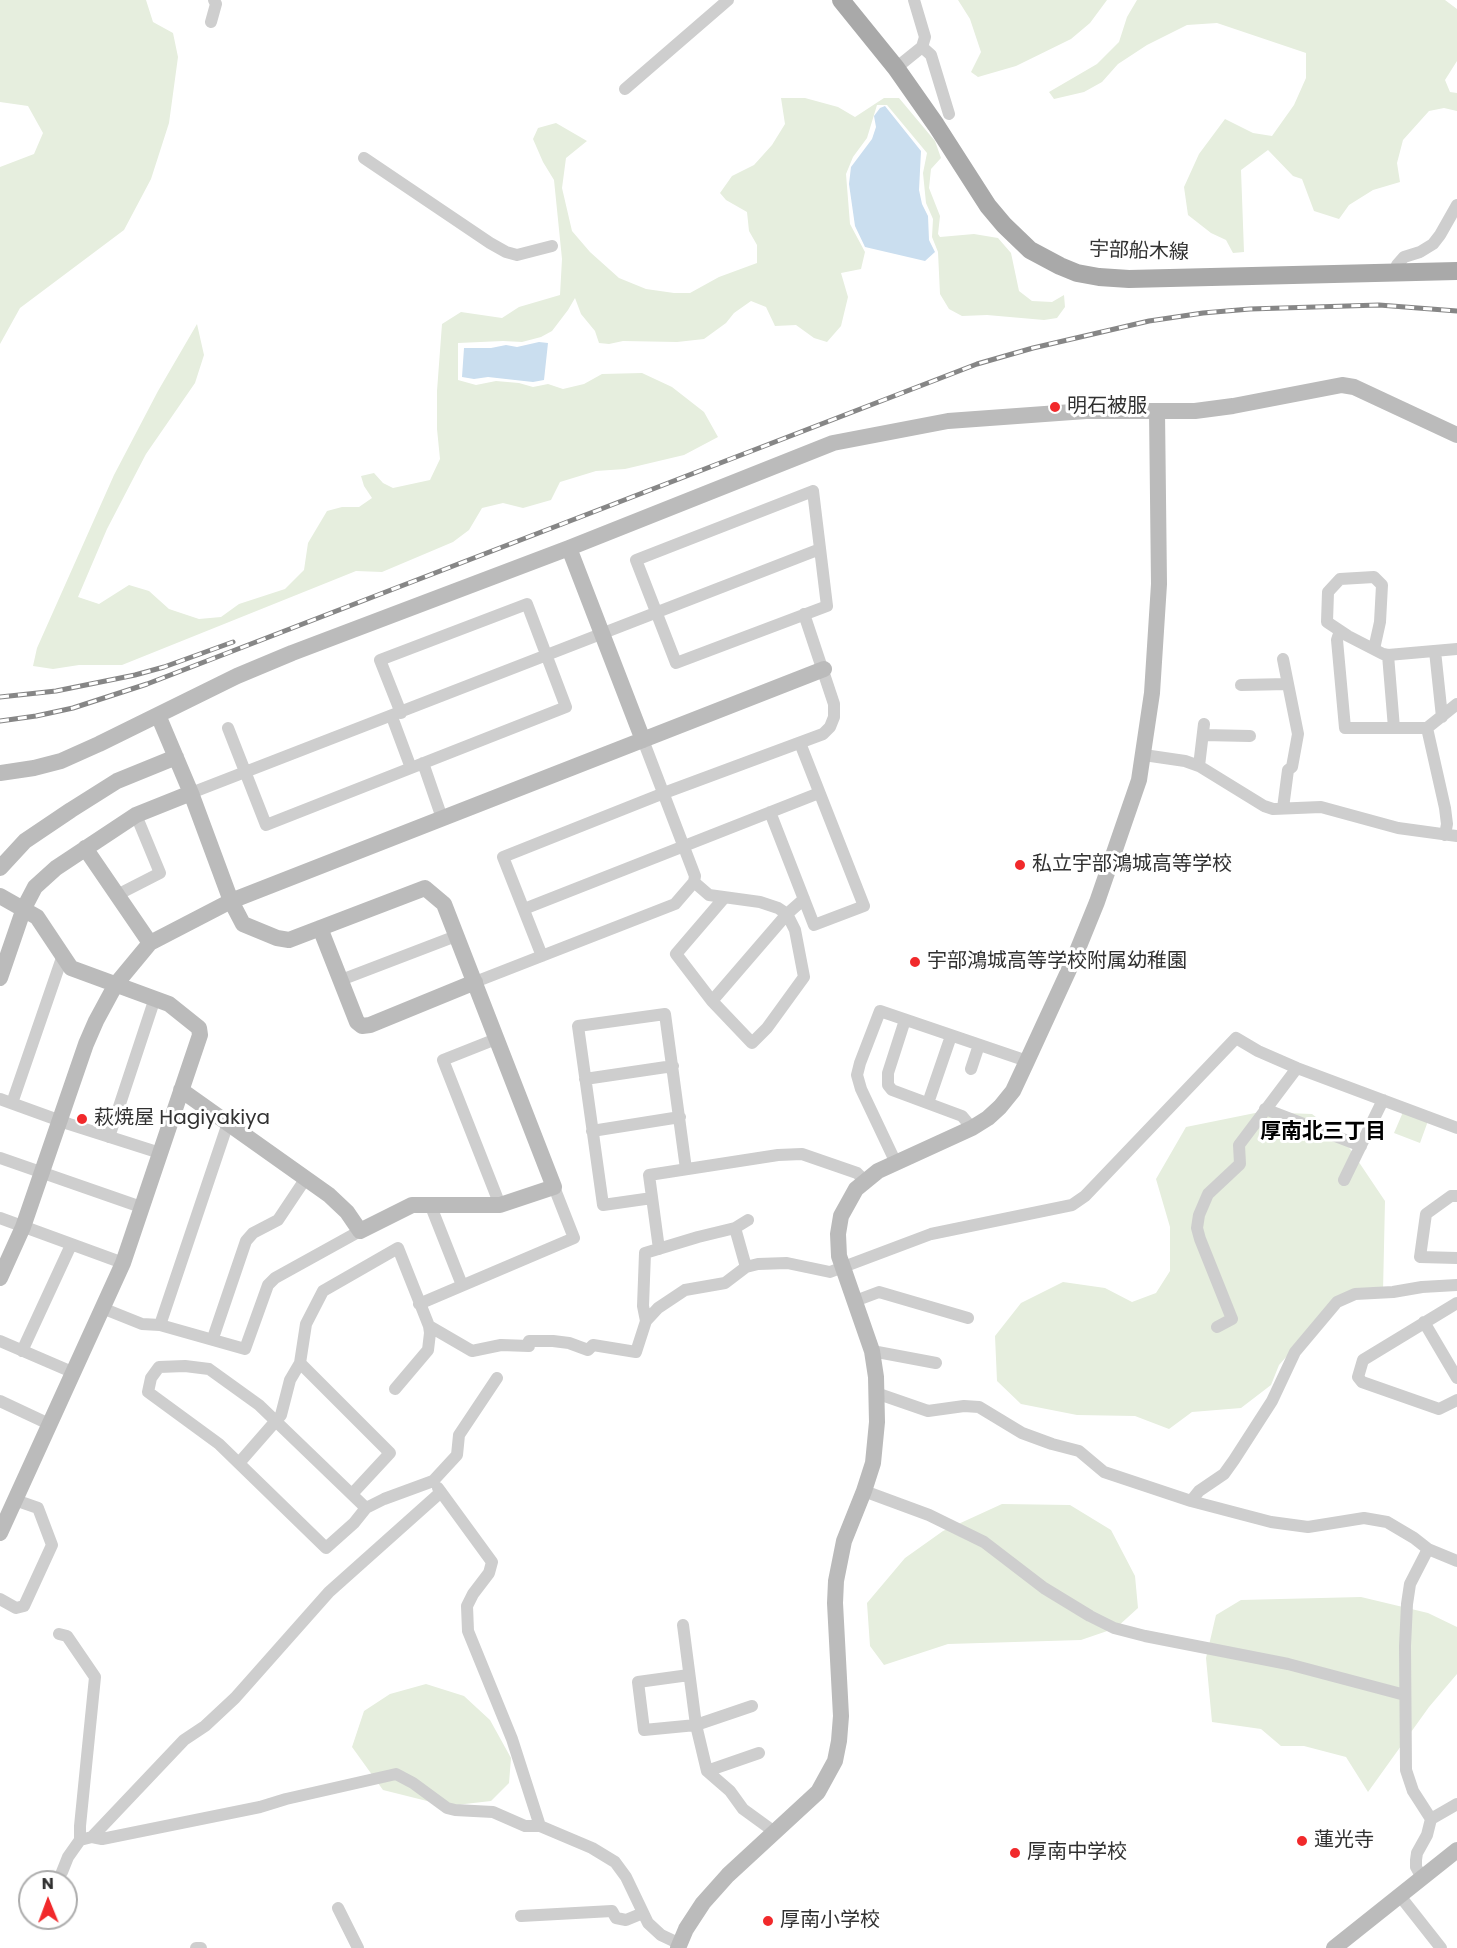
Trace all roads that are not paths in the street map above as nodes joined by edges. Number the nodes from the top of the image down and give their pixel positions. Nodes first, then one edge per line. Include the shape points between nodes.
1 (214, 0) edge
2 (728, 0) edge
3 (841, 0) edge
4 (914, 0) edge
5 (211, 22) dead end
6 (922, 47) junction
7 (896, 68) junction
8 (625, 89) dead end
9 (949, 114) dead end
10 (364, 158) dead end
11 (1457, 205) edge
12 (552, 246) dead end
13 (1457, 271) edge
14 (1395, 273) junction
15 (1157, 411) junction
16 (1457, 435) edge
17 (569, 548) junction
18 (820, 549) junction
19 (656, 611) junction
20 (804, 614) junction
21 (1340, 631) junction
22 (602, 634) junction
23 (1374, 649) junction
24 (1457, 649) edge
25 (1435, 651) junction
26 (1388, 655) junction
27 (548, 656) junction
28 (1283, 659) dead end
29 (824, 669) junction
30 (1288, 684) junction
31 (1241, 685) dead end
32 (1457, 704) edge
33 (158, 715) junction
34 (397, 715) junction
35 (1442, 717) junction
36 (228, 728) dead end
37 (1394, 728) junction
38 (1427, 728) junction
39 (1250, 736) dead end
40 (643, 740) junction
41 (800, 743) junction
42 (1144, 755) junction
43 (176, 757) junction
44 (417, 765) junction
45 (1199, 766) junction
46 (0, 773) edge
47 (244, 773) junction
48 (190, 793) junction
49 (819, 793) junction
50 (664, 794) junction
51 (1283, 808) junction
52 (770, 812) junction
53 (136, 815) junction
54 (442, 818) junction
55 (1451, 836) edge
56 (684, 846) junction
57 (86, 848) junction
58 (0, 868) edge
59 (694, 882) junction
60 (117, 895) junction
61 (0, 896) edge
62 (724, 898) junction
63 (804, 898) junction
64 (231, 901) junction
65 (24, 908) junction
66 (524, 909) junction
67 (787, 914) junction
68 (320, 928) junction
69 (456, 936) junction
70 (150, 943) junction
71 (63, 955) junction
72 (542, 956) junction
73 (0, 978) edge
74 (341, 980) junction
75 (475, 982) junction
76 (116, 984) junction
77 (155, 998) junction
78 (712, 1001) junction
79 (905, 1020) junction
80 (951, 1036) junction
81 (496, 1039) junction
82 (979, 1045) junction
83 (1027, 1061) junction
84 (673, 1066) junction
85 (1297, 1068) junction
86 (970, 1069) dead end
87 (585, 1079) junction
88 (181, 1090) junction
89 (1383, 1100) junction
90 (6, 1101) edge
91 (928, 1104) junction
92 (1265, 1109) junction
93 (680, 1118) junction
94 (59, 1121) junction
95 (228, 1123) junction
96 (972, 1128) junction
97 (1457, 1128) edge
98 (592, 1131) junction
99 (108, 1137) junction
100 (1361, 1146) junction
101 (160, 1153) junction
102 (0, 1158) edge
103 (896, 1163) junction
104 (686, 1169) junction
105 (42, 1172) junction
106 (306, 1179) junction
107 (1344, 1180) dead end
108 (865, 1181) junction
109 (554, 1187) junction
110 (1457, 1196) edge
111 (652, 1198) junction
112 (430, 1204) junction
113 (500, 1205) junction
114 (141, 1207) junction
115 (0, 1218) edge
116 (748, 1220) dead end
117 (23, 1227) junction
118 (735, 1228) junction
119 (360, 1231) junction
120 (71, 1245) junction
121 (659, 1249) junction
122 (1457, 1258) edge
123 (123, 1263) junction
124 (746, 1267) junction
125 (843, 1267) junction
126 (0, 1278) edge
127 (462, 1285) junction
128 (1457, 1285) edge
129 (855, 1301) junction
130 (1457, 1303) edge
131 (419, 1304) junction
132 (102, 1308) junction
133 (968, 1318) dead end
134 (646, 1321) junction
135 (1424, 1322) junction
136 (160, 1325) junction
137 (429, 1326) junction
138 (1217, 1327) dead end
139 (213, 1338) junction
140 (0, 1341) edge
141 (22, 1351) junction
142 (872, 1351) junction
143 (300, 1363) junction
144 (936, 1363) dead end
145 (72, 1372) junction
146 (1457, 1377) edge
147 (497, 1378) dead end
148 (395, 1389) dead end
149 (876, 1393) junction
150 (1457, 1400) edge
151 (0, 1402) edge
152 (277, 1421) junction
153 (49, 1424) junction
154 (239, 1463) junction
155 (433, 1481) junction
156 (864, 1491) junction
157 (441, 1492) junction
158 (352, 1494) junction
159 (15, 1500) junction
160 (1191, 1501) junction
161 (366, 1508) junction
162 (0, 1533) edge
163 (1428, 1549) junction
164 (1457, 1561) edge
165 (0, 1599) edge
166 (683, 1625) dead end
167 (59, 1634) dead end
168 (689, 1675) junction
169 (1405, 1695) junction
170 (752, 1706) dead end
171 (696, 1725) junction
172 (759, 1752) dead end
173 (707, 1771) junction
174 (1457, 1804) edge
175 (1431, 1819) junction
176 (540, 1826) junction
177 (776, 1833) junction
178 (86, 1838) junction
179 (1457, 1850) edge
180 (63, 1870) edge
181 (1422, 1878) junction
182 (1400, 1896) junction
183 (338, 1908) dead end
184 (643, 1913) junction
185 (521, 1916) dead end
186 (679, 1946) edge
187 (196, 1948) edge
188 (201, 1948) edge
189 (358, 1948) edge
190 (1334, 1948) edge
191 (1441, 1948) edge

1 - 5 street
2 - 8 street
3 - 7 main road, 宇部船木線
4 - 6 street via 925,37
6 - 7 street
6 - 9 street via 931,55
7 - 14 main road, 宇部船木線 via 1004,225 1030,250 1077,273 1129,279
10 - 12 street via 506,252 517,255
11 - 14 street via 1433,244 1404,258
13 - 14 main road, 宇部船木線
15 - 16 street via 1233,406 1342,385
15 - 17 street via 978,417 833,443
15 - 42 street via 1159,584
17 - 22 street
17 - 33 street via 292,653
18 - 19 street
18 - 19 street via 813,491 636,560
18 - 20 street via 827,606
19 - 20 street via 676,663
19 - 22 street
20 - 29 street
21 - 23 street
21 - 23 street via 1327,622 1328,591 1340,579 1374,577 1382,585
21 - 37 street via 1337,640 1345,728
22 - 27 street
22 - 40 street
23 - 26 street
24 - 25 street
25 - 26 street
25 - 35 street
26 - 37 street
27 - 34 street
27 - 34 street via 527,604 380,660
27 - 44 street via 567,707
28 - 30 street
29 - 40 street
29 - 41 street via 834,717 823,734
30 - 31 street
30 - 51 street via 1298,734
32 - 35 street
33 - 43 street
33 - 46 street via 61,761
34 - 44 street
34 - 47 street
35 - 38 street
36 - 47 street
37 - 38 street
38 - 55 street
39 - 45 street via 1204,730
40 - 50 street
40 - 54 street
41 - 49 street
41 - 50 street
42 - 45 street
42 - 83 street via 1093,912
43 - 48 street
43 - 58 street via 117,782 87,800 25,841
44 - 47 street via 266,825
44 - 54 street
45 - 51 street via 1264,806
47 - 48 street
48 - 53 street
48 - 64 street
49 - 52 street
49 - 63 street via 864,906 814,925
50 - 56 street
50 - 66 street via 503,857
51 - 55 street via 1322,807 1398,828
52 - 56 street
52 - 63 street
53 - 57 street
53 - 60 street via 160,873
54 - 64 street
56 - 59 street
56 - 66 street
57 - 60 street
57 - 65 street via 56,868 36,888
59 - 62 street via 709,895
59 - 72 street via 675,904
60 - 70 street
61 - 65 street
62 - 67 street via 760,902
62 - 78 street via 676,954
63 - 67 street
64 - 68 street via 243,924 277,938 289,940
64 - 70 street
65 - 71 street via 37,917
65 - 73 street
66 - 72 street
67 - 78 street
67 - 78 street via 795,930 804,977 767,1028 752,1043
68 - 69 street via 425,888 444,904
68 - 74 street
69 - 74 street
69 - 75 street
70 - 76 street
71 - 76 street via 71,968
71 - 90 street
72 - 75 street
74 - 75 street via 362,1026
75 - 81 street
76 - 77 street
76 - 94 street via 86,1044
77 - 88 street via 199,1028
77 - 99 street
79 - 80 street
79 - 91 street via 888,1073 888,1085
79 - 103 street via 880,1011 857,1075
80 - 82 street
80 - 91 street
81 - 109 street
81 - 113 street via 443,1060
82 - 83 street
82 - 86 street
83 - 96 street via 1013,1091 1000,1107
84 - 87 street
84 - 87 street via 665,1014 578,1026
84 - 93 street
85 - 89 street
85 - 92 street
85 - 125 street via 1236,1038 1078,1202 931,1234
87 - 98 street
88 - 95 street
88 - 101 street
89 - 97 street
89 - 100 street
90 - 94 street
91 - 96 street via 962,1116
92 - 100 street
92 - 138 street via 1239,1144 1240,1164 1208,1194 1199,1215 1200,1239 1232,1319
93 - 98 street
93 - 104 street
94 - 99 street
94 - 105 street
95 - 106 street
95 - 136 street
96 - 103 street
98 - 111 street via 603,1205
99 - 101 street
100 - 107 street
101 - 114 street
102 - 105 street
103 - 108 street
104 - 108 street via 802,1154 857,1173
104 - 111 street via 649,1175
105 - 114 street
105 - 117 street
106 - 119 street via 347,1212
106 - 139 street via 278,1220 246,1240
108 - 125 street via 850,1197 841,1216 838,1244
109 - 113 street
109 - 127 street via 574,1238
110 - 122 street via 1426,1214 1420,1257
111 - 121 street
112 - 113 street
112 - 119 street via 412,1205
112 - 127 street
114 - 123 street
115 - 117 street
116 - 118 street
117 - 120 street
117 - 126 street
118 - 121 street
118 - 124 street
119 - 139 street via 268,1284 245,1348
120 - 123 street
120 - 141 street
121 - 134 street via 645,1253
123 - 132 street
124 - 125 street via 787,1263 830,1272
124 - 134 street via 725,1283 685,1290
125 - 129 street
127 - 131 street
128 - 160 street via 1355,1294 1337,1302 1295,1352 1272,1401 1229,1467
129 - 133 street via 879,1292
129 - 142 street
130 - 135 street
131 - 137 street
131 - 143 street via 398,1248 323,1292 306,1324
132 - 136 street via 142,1323
132 - 145 street
134 - 137 street via 636,1352 593,1345 588,1350 553,1341 472,1351
135 - 146 street
135 - 150 street via 1363,1360 1358,1377 1362,1382 1439,1409
136 - 139 street
137 - 148 street via 428,1350
140 - 141 street
141 - 145 street
142 - 144 street
142 - 149 street
143 - 152 street via 290,1380
143 - 158 street via 390,1453
145 - 153 street
147 - 155 street via 459,1435 457,1455
149 - 156 street via 875,1450
149 - 160 street via 928,1411 978,1407 1022,1433 1079,1451 1104,1472
151 - 153 street
152 - 154 street
152 - 154 street via 209,1370 159,1367 148,1392
152 - 158 street
153 - 159 street
154 - 161 street via 326,1548
155 - 157 street
155 - 161 street
156 - 169 street via 929,1515 984,1542 1044,1588 1114,1628 1288,1664
156 - 177 street via 844,1541 836,1581 840,1716 837,1752 818,1792
157 - 176 street via 492,1562 467,1606 468,1631 512,1739
157 - 178 street via 329,1592 235,1698 206,1726 184,1740
158 - 161 street
159 - 162 street
159 - 165 street via 38,1508 52,1545 24,1606 16,1608
160 - 163 street via 1301,1527 1375,1519 1398,1528
163 - 164 street
163 - 169 street via 1410,1584
166 - 168 street
167 - 178 street via 67,1636 94,1677 80,1826
168 - 171 street
168 - 171 street via 639,1682 644,1730
169 - 175 street via 1406,1770 1413,1791
170 - 171 street
171 - 173 street
172 - 173 street
173 - 177 street via 743,1809
174 - 175 street
175 - 181 street via 1417,1853 1416,1867
176 - 178 street via 525,1826 485,1810 447,1808 396,1774 260,1807 102,1839
176 - 184 street via 615,1862
177 - 186 street via 703,1903
178 - 180 street via 68,1857
179 - 181 street
181 - 182 street
182 - 190 street
182 - 191 street
183 - 189 street
184 - 185 street via 626,1920 616,1918 612,1911
184 - 186 street via 661,1935
187 - 188 street

